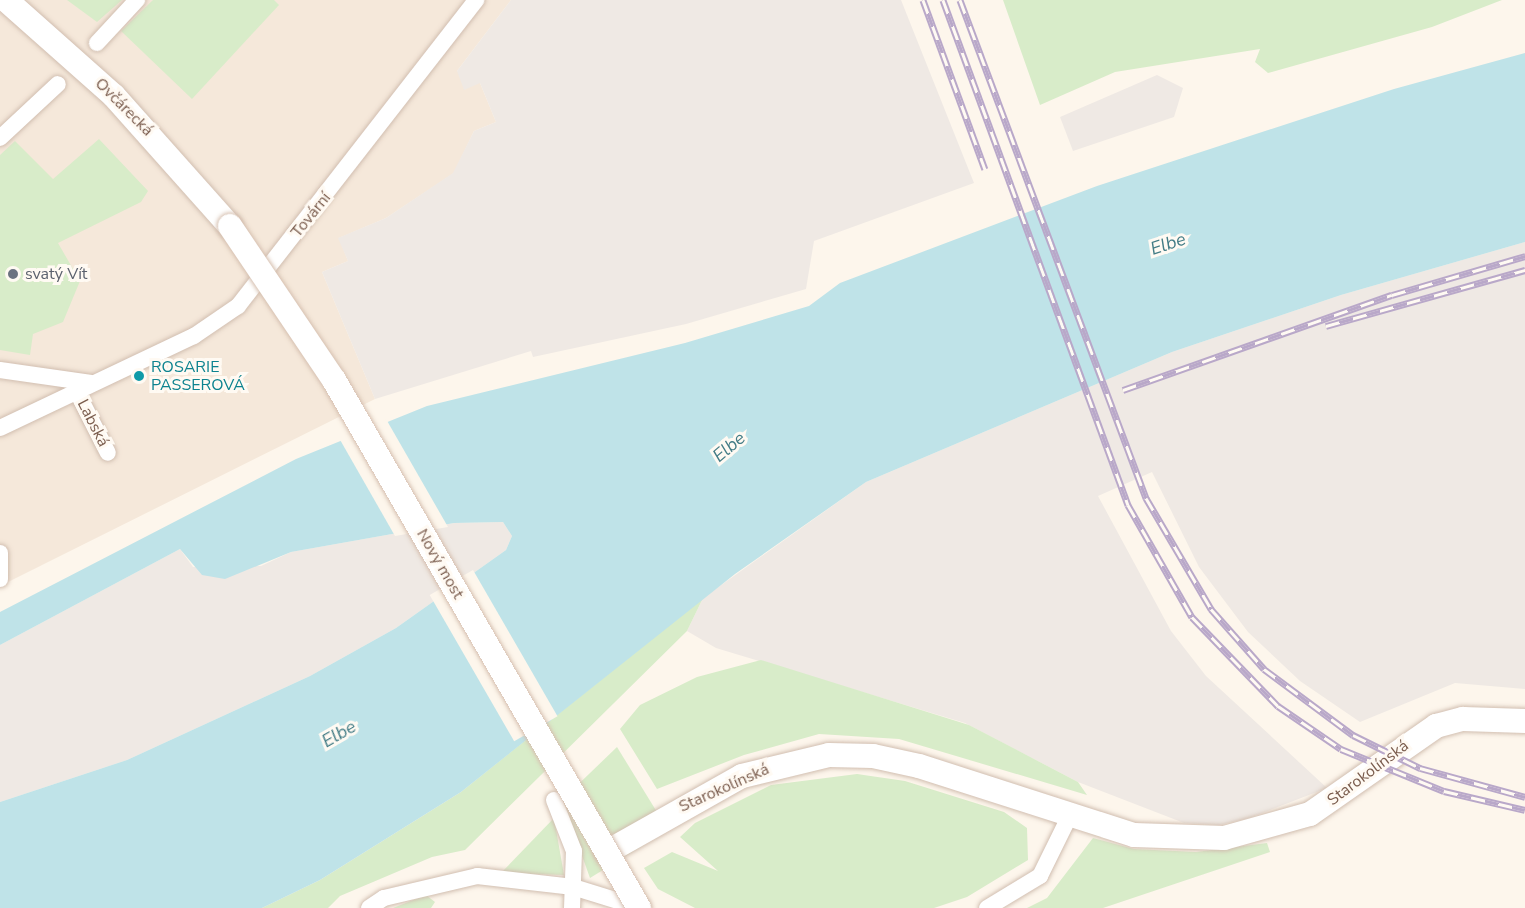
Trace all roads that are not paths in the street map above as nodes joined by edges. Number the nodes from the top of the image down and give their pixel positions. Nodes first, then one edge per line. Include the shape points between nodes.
1 (6, 0) edge
2 (137, 0) edge
3 (476, 0) edge
4 (97, 43) dead end
5 (58, 84) dead end
6 (0, 138) edge
7 (230, 226) joint
8 (0, 370) edge
9 (103, 381) junction
10 (77, 392) junction
11 (0, 428) edge
12 (108, 453) dead end
13 (0, 553) edge
14 (0, 579) edge
15 (1525, 721) edge
16 (554, 800) dead end
17 (1070, 815) junction
18 (607, 852) junction
19 (573, 887) junction
20 (369, 908) edge
21 (572, 908) edge
22 (640, 908) edge
23 (987, 908) edge

1 - 7 main road, Ovčárecká via 114,96
2 - 4 street
3 - 9 street, Tovární via 238,306 194,336
5 - 6 street
7 - 18 main road, Nový most, bridge via 334,380
8 - 9 street via 76,384
9 - 10 street, Tovární
10 - 11 street, Tovární
10 - 12 street, Labská
13 - 14 street
15 - 17 main road, Starokolínská via 1463,719 1436,726 1350,791 1310,814 1266,830 1180,840 1134,834
16 - 19 street via 572,840
17 - 18 main road, Starokolínská via 919,766 841,755 762,769 657,819
17 - 23 street via 1040,876
18 - 22 main road, Nový most, bridge
19 - 20 street via 477,876 384,898
19 - 21 street
19 - 22 street

